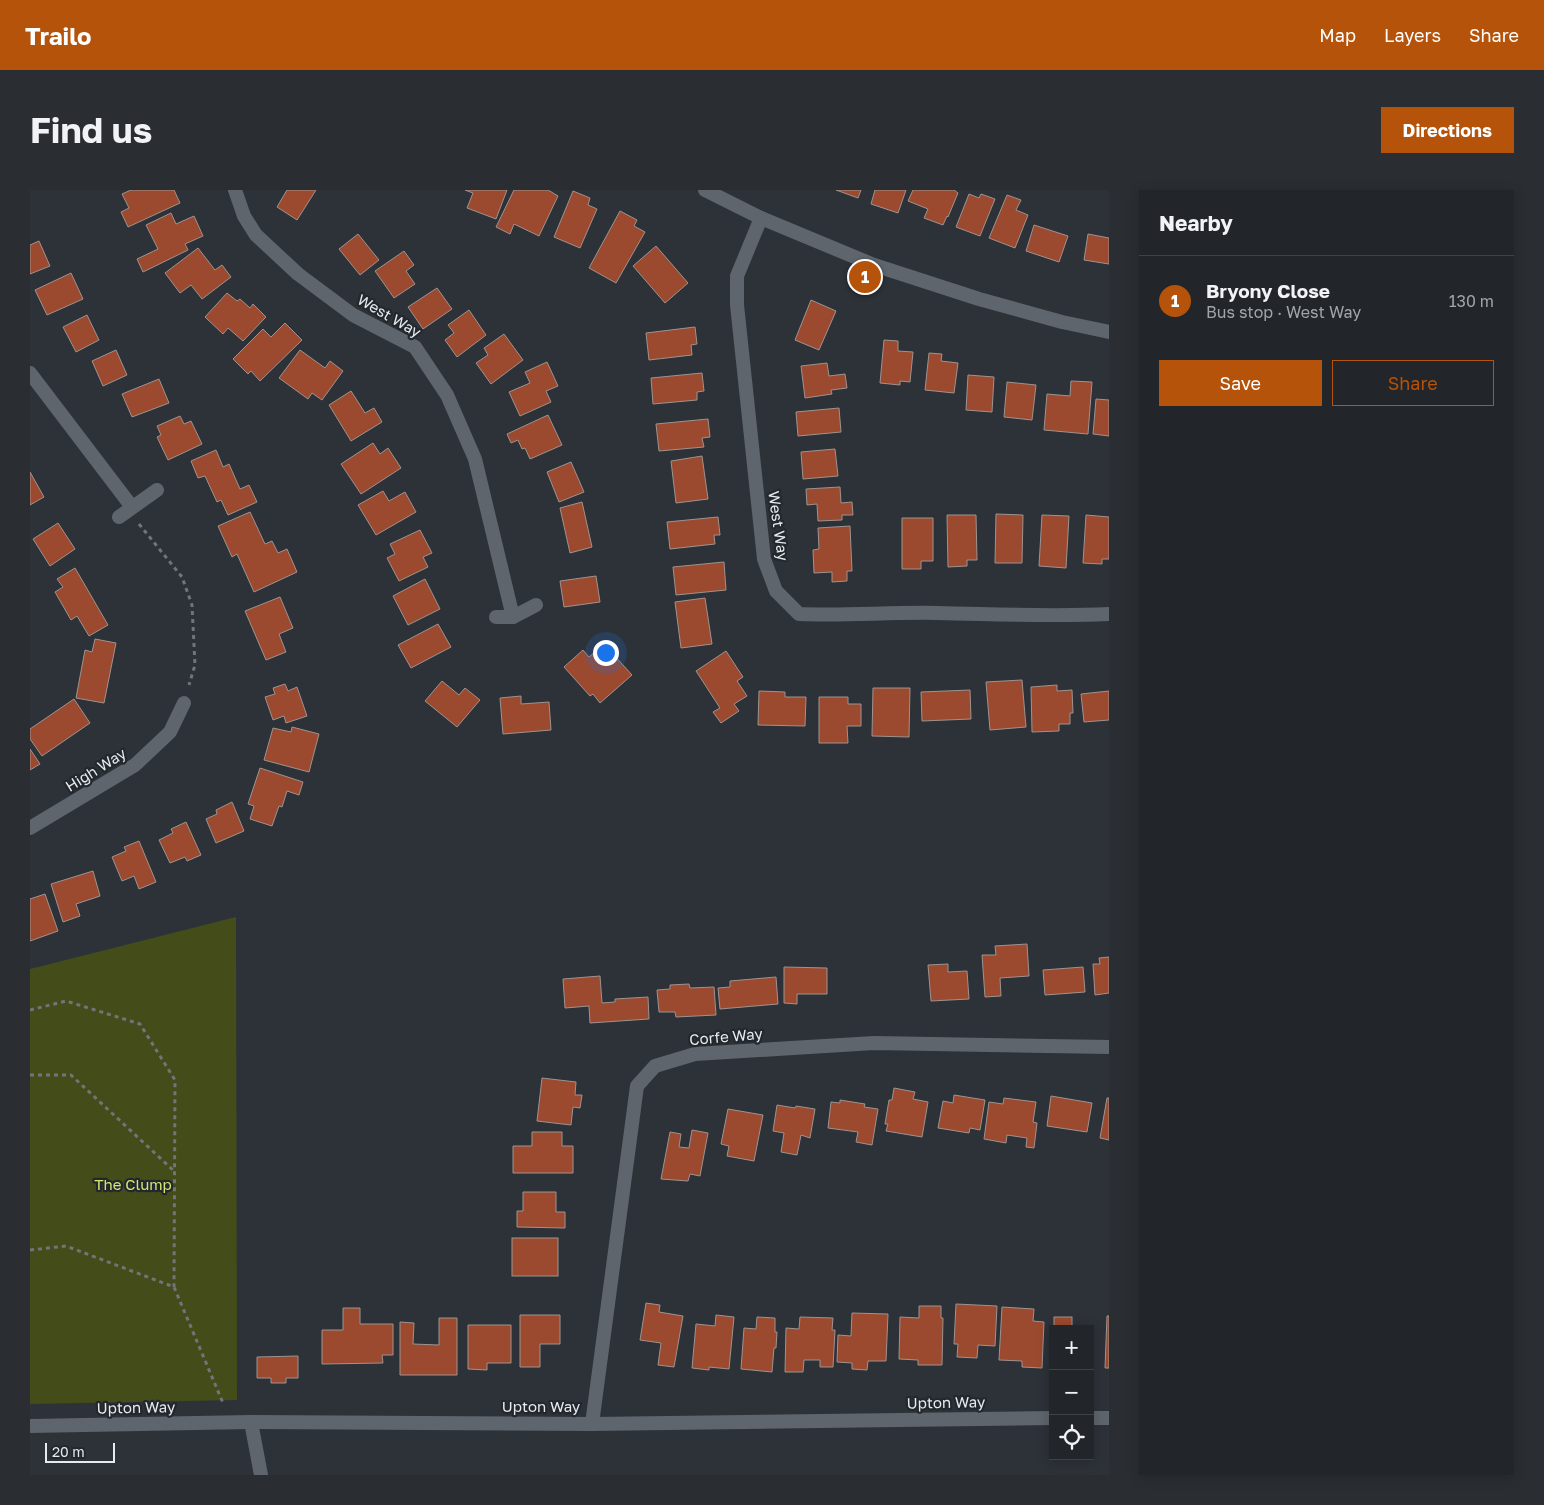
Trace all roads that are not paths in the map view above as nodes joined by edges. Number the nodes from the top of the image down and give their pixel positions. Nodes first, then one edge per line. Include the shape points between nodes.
1 (235, 190) edge
2 (705, 190) edge
3 (761, 218) junction
4 (1109, 332) edge
5 (30, 373) edge
6 (157, 490) dead end
7 (536, 604) dead end
8 (1109, 614) edge
9 (513, 616) junction
10 (496, 617) dead end
11 (184, 703) road end
12 (30, 828) edge
13 (1109, 1047) edge
14 (1049, 1418) edge
15 (1094, 1418) edge
16 (1109, 1418) edge
17 (250, 1422) junction
18 (592, 1424) junction
19 (30, 1426) edge
20 (261, 1475) edge

1 - 9 street, West Way via 244,216 256,236 298,274 354,315 415,347 447,395 476,459
2 - 3 street
3 - 4 street via 926,283
3 - 8 street, West Way via 737,276 737,305 764,559 776,590 799,614
5 - 6 street via 126,512
7 - 9 street
9 - 10 street
11 - 12 street, High Way via 170,732 135,765
13 - 18 street, Corfe Way via 874,1043 695,1054 655,1066 637,1086
14 - 18 street, Upton Way
15 - 16 street
17 - 18 street, Upton Way
17 - 19 street, Upton Way
17 - 20 street

